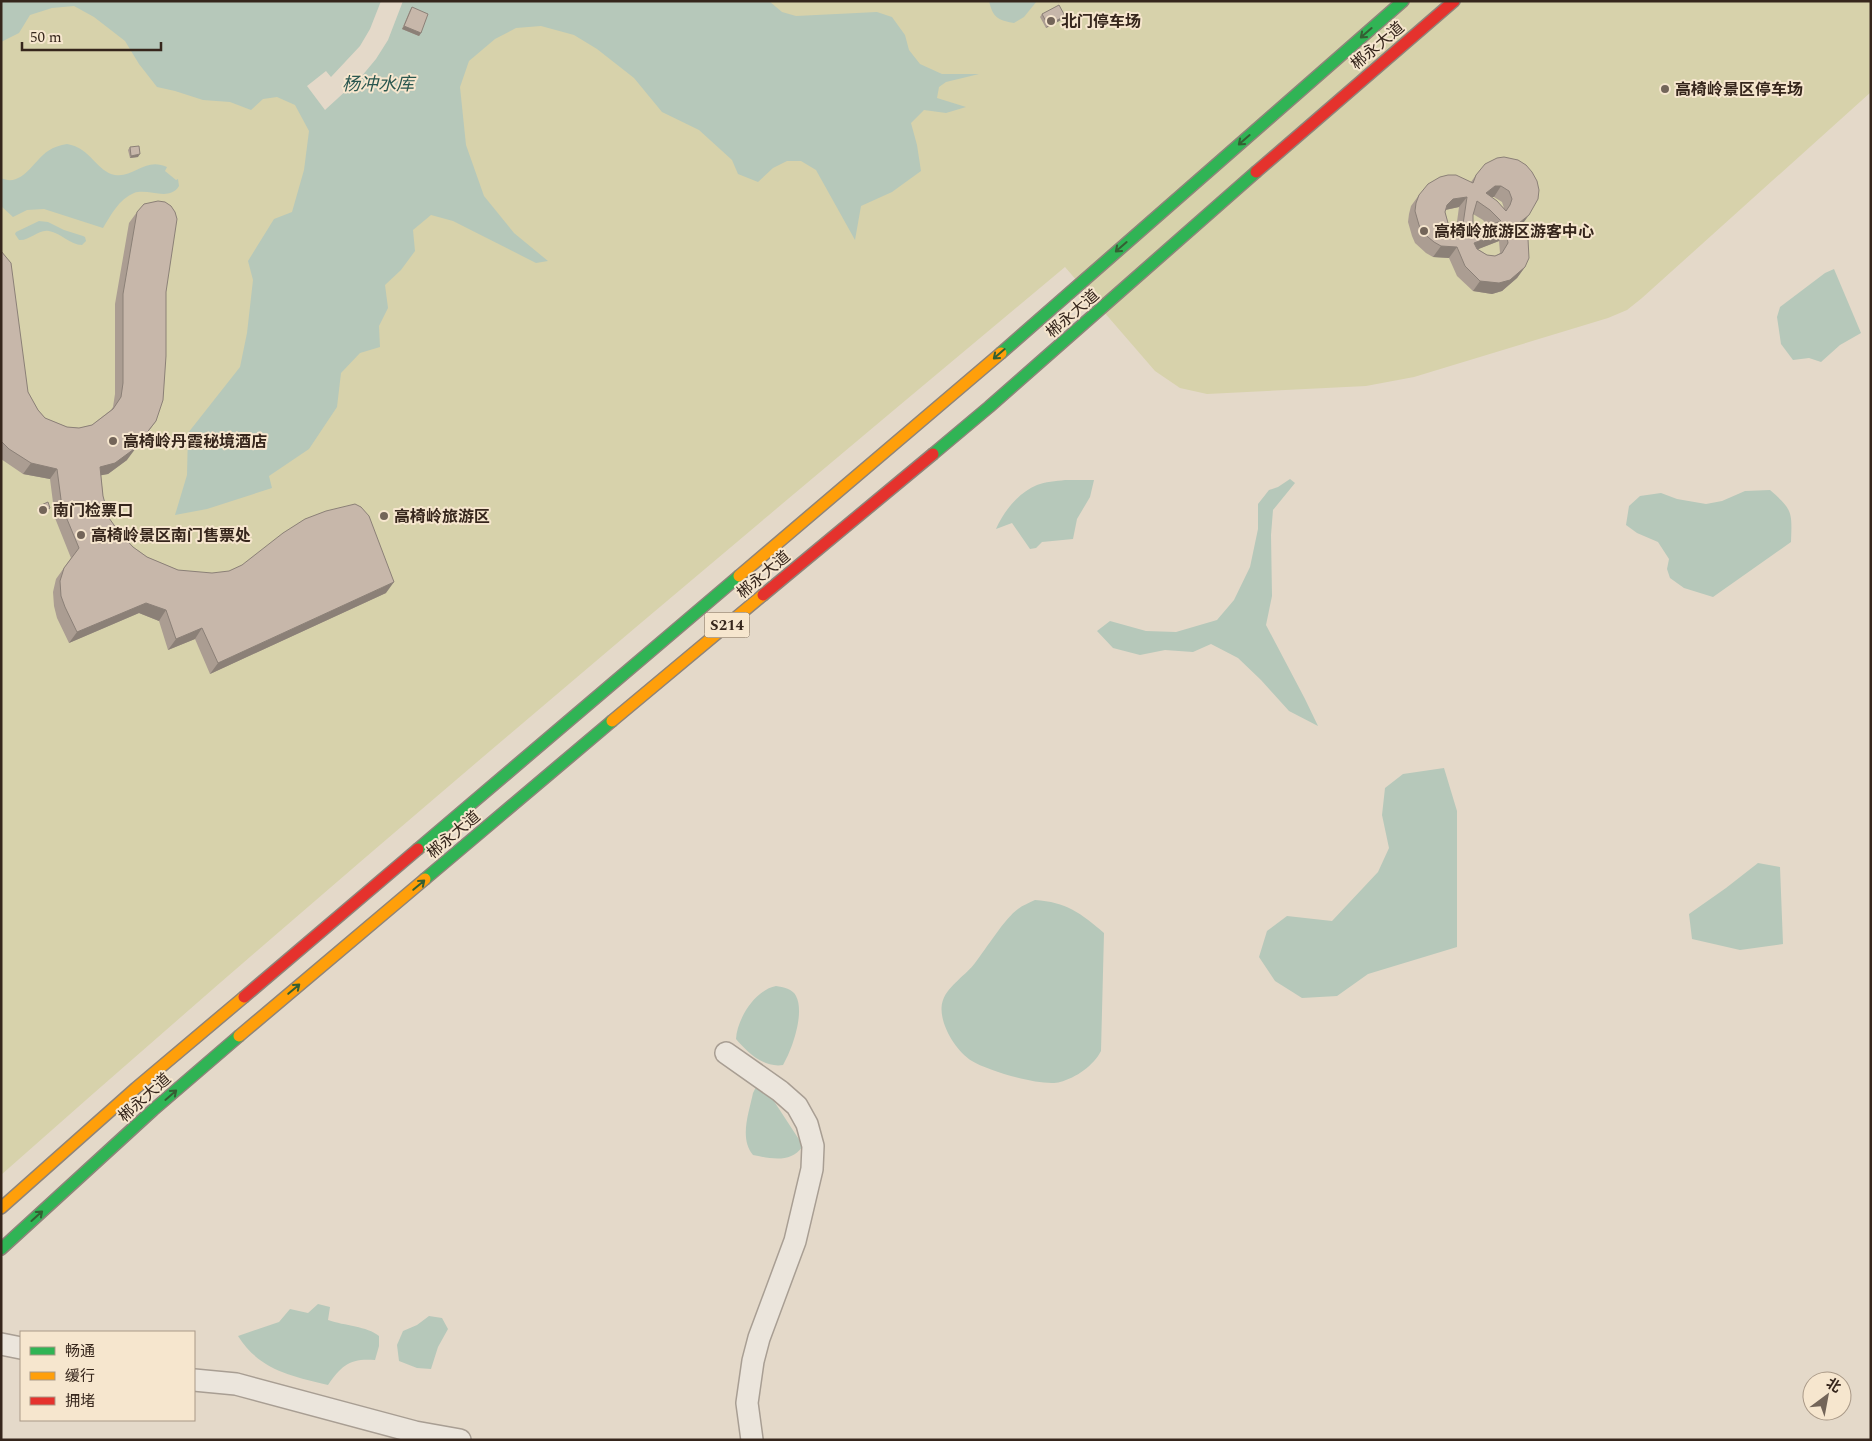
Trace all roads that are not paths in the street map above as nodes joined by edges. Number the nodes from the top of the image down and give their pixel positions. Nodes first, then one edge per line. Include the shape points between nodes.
1 (1403, 1) edge
2 (1454, 1) edge
3 (726, 1053) dead end
4 (144, 1099) junction
5 (1, 1208) edge
6 (1, 1249) edge
7 (1, 1344) edge
8 (20, 1348) edge
9 (195, 1380) edge
10 (460, 1440) edge
11 (752, 1440) edge

1 -> 4 highway, 郴永大道 / S214
4 -> 2 highway, 郴永大道 / S214 via 220,1052 989,407
3 - 11 street via 797,1106 807,1124 813,1146 812,1169 795,1241 753,1361 748,1403
4 - 5 highway, 郴永大道 / S214
6 -> 4 highway, 郴永大道 / S214
7 - 8 street
9 - 10 street via 236,1384 416,1432

